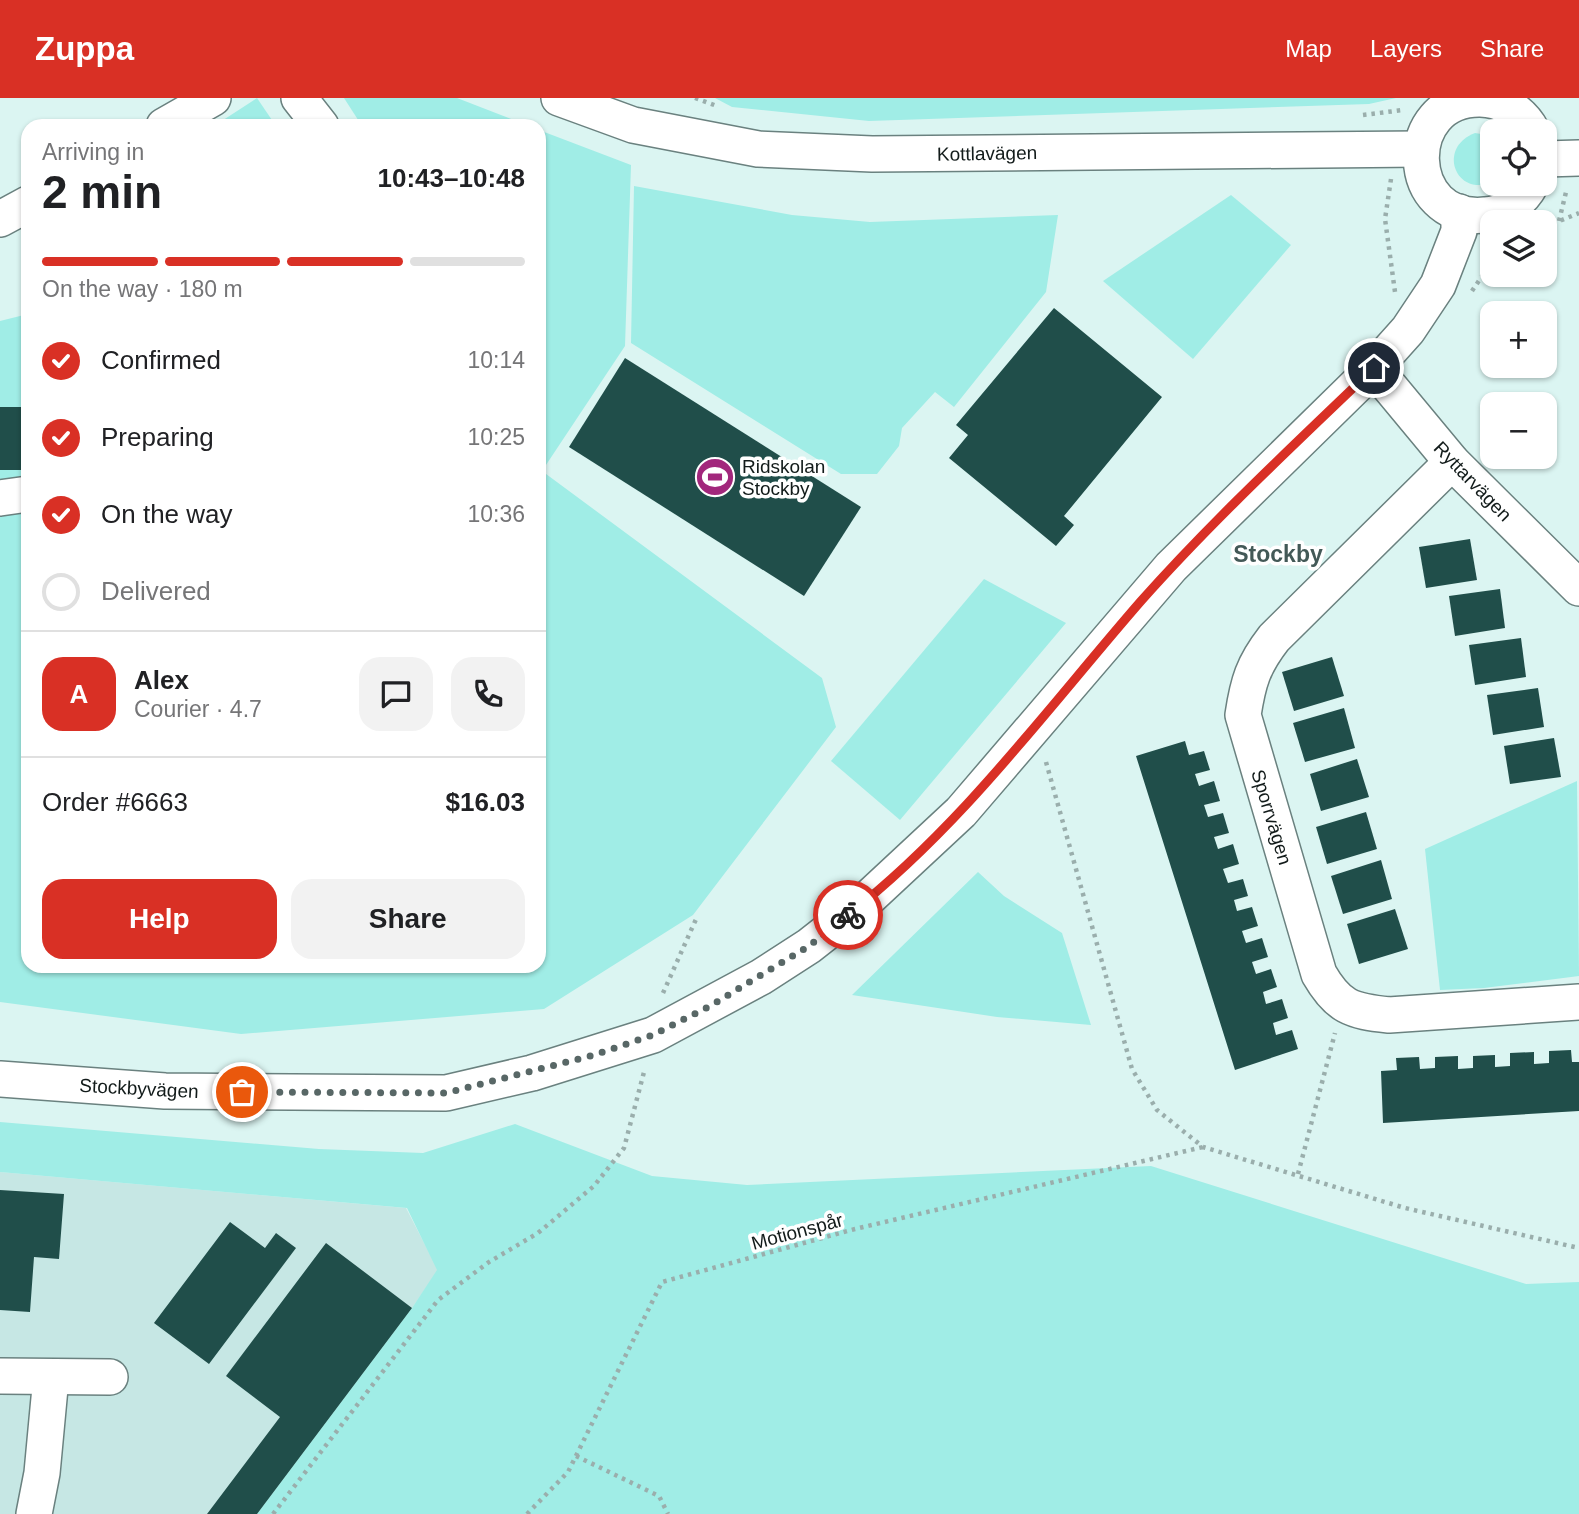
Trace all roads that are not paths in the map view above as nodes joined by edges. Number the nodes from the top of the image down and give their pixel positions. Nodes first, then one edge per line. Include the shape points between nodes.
1 (213, 98) edge
2 (299, 98) edge
3 (559, 98) edge
4 (1485, 98) edge
5 (176, 119) edge
6 (316, 119) edge
7 (1523, 119) edge
8 (1408, 150) junction
9 (1579, 158) edge
10 (1557, 159) edge
11 (1523, 196) edge
12 (21, 208) edge
13 (1459, 212) junction
14 (0, 219) edge
15 (1374, 368) junction
16 (1452, 462) junction
17 (21, 495) edge
18 (0, 498) edge
19 (1579, 589) edge
20 (1579, 1002) edge
21 (0, 1079) edge
22 (0, 1376) edge
23 (51, 1377) junction
24 (110, 1377) dead end
25 (34, 1514) edge

1 - 5 street
2 - 6 street
3 - 8 street, Kottlavägen via 633,125 758,149 872,154
4 - 7 street via 1510,107
4 - 8 street via 1464,100 1443,111
8 - 13 street via 1430,190 1442,204
9 - 10 street
11 - 13 street via 1500,212 1479,216
12 - 14 street
13 - 15 street, Stockbyvägen via 1459,231 1438,285
15 - 16 street, Ryttarvägen
15 - 21 street, Stockbyvägen via 1171,568 961,812 860,906 761,977 653,1035 557,1066 446,1093 165,1091
16 - 19 street, Ryttarvägen
16 - 20 street, Sporrvägen via 1274,638 1249,681 1243,715 1319,974 1342,1005 1388,1014
17 - 18 street
22 - 23 street
23 - 24 street
23 - 25 street

